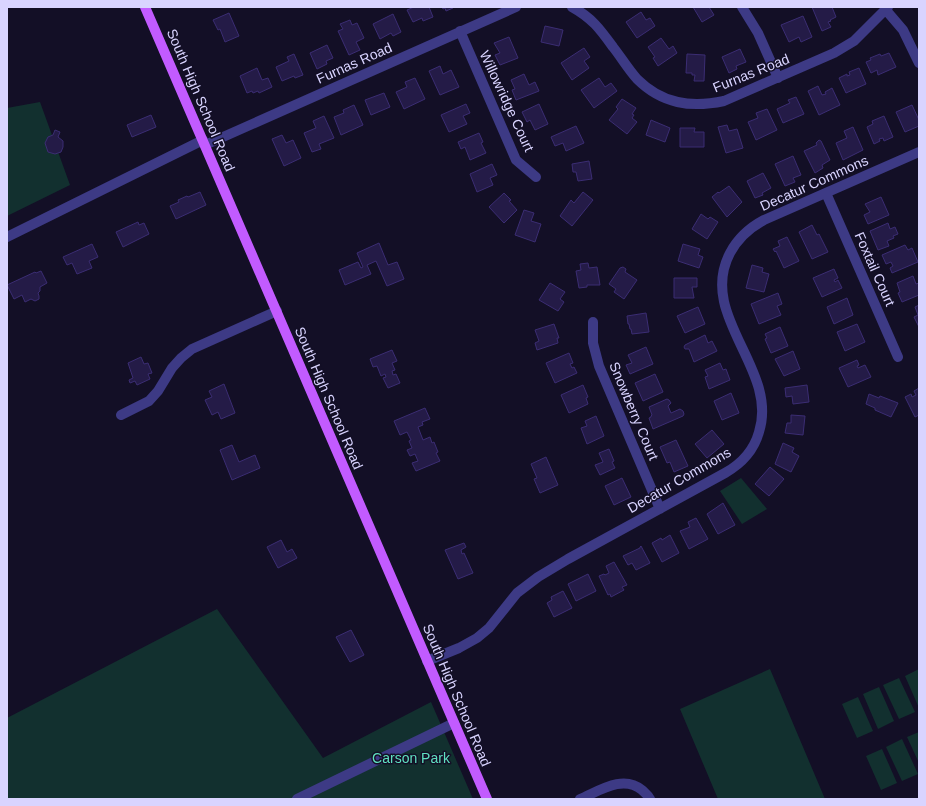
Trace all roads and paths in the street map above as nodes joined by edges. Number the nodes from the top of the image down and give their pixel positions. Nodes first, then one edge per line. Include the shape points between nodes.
1 (145, 7) edge
2 (516, 7) edge
3 (572, 7) edge
4 (742, 7) edge
5 (886, 8) edge
6 (460, 31) junction
7 (919, 63) edge
8 (778, 78) junction
9 (204, 142) junction
10 (919, 152) edge
11 (536, 177) dead end
12 (826, 193) junction
13 (7, 237) edge
14 (276, 311) junction
15 (593, 322) dead end
16 (898, 357) dead end
17 (121, 415) dead end
18 (660, 509) junction
19 (427, 661) junction
20 (454, 723) junction
21 (297, 799) edge
22 (487, 799) edge
23 (580, 799) edge
24 (650, 799) edge

1 - 9 main road, South High School Road
2 - 6 street, Furnas Road
3 - 8 street, Furnas Road via 595,23 647,88 682,104 708,105 724,101
4 - 8 street via 758,33
5 - 7 street via 903,30
5 - 8 street, Furnas Road via 854,40 834,53
6 - 9 street, Furnas Road
6 - 11 street, Willowridge Court via 516,160
9 - 13 street, Furnas Road
9 - 14 main road, South High School Road
10 - 12 street, Decatur Commons
12 - 16 street, Foxtail Court
12 - 18 street, Decatur Commons via 756,224 736,242 726,260 722,274 723,300 760,391 763,411 760,429 753,448 734,468
14 - 17 street via 189,352 172,368 149,401
14 - 19 main road, South High School Road
15 - 18 street, Snowberry Court via 593,343 599,366
18 - 19 street, Decatur Commons via 538,577 517,593 489,628 477,638
19 - 20 main road, South High School Road
20 - 21 street
20 - 22 main road, South High School Road
23 - 24 street via 615,784 627,783 639,788

